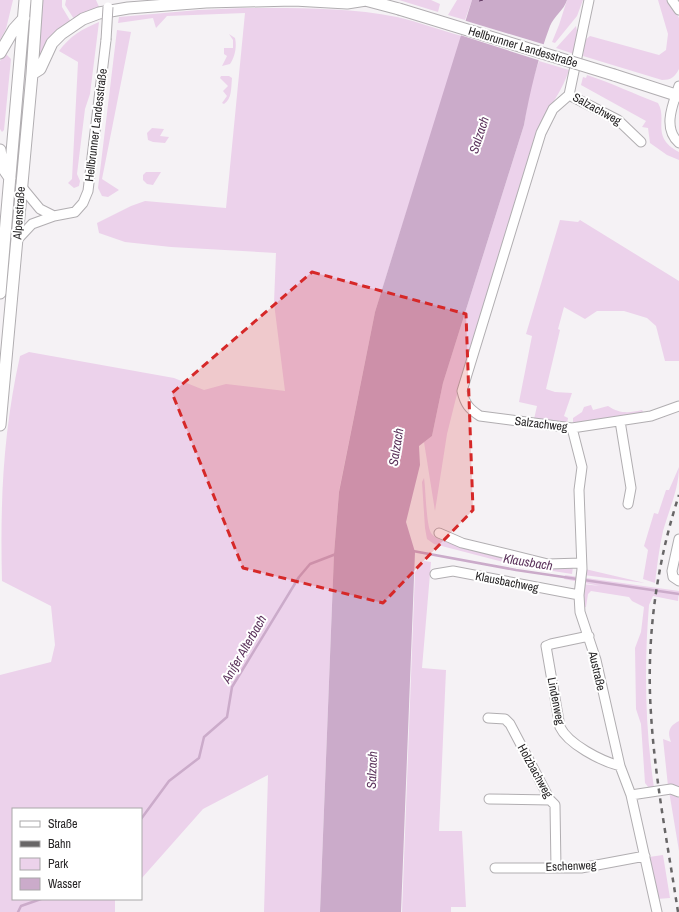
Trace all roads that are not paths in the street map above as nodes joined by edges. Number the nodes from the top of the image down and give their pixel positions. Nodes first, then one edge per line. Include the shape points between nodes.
1 (25, 0) edge
2 (37, 0) edge
3 (108, 0) edge
4 (366, 0) edge
5 (589, 0) edge
6 (672, 0) edge
7 (679, 10) edge
8 (24, 18) junction
9 (0, 53) edge
10 (32, 74) junction
11 (678, 92) edge
12 (568, 95) junction
13 (641, 142) dead end
14 (679, 143) edge
15 (0, 150) edge
16 (10, 178) junction
17 (21, 186) junction
18 (54, 216) junction
19 (17, 240) junction
20 (0, 293) edge
21 (679, 406) edge
22 (620, 421) junction
23 (0, 425) edge
24 (572, 428) junction
25 (628, 504) dead end
26 (439, 533) dead end
27 (679, 539) edge
28 (581, 566) junction
29 (434, 574) dead end
30 (679, 581) edge
31 (579, 593) junction
32 (589, 636) junction
33 (488, 718) dead end
34 (620, 766) junction
35 (679, 792) edge
36 (632, 795) junction
37 (489, 799) dead end
38 (550, 800) junction
39 (645, 856) junction
40 (495, 868) dead end
41 (556, 868) junction
42 (656, 912) edge

1 - 8 main road, Alpenstraße
2 - 10 main road, Alpenstraße
3 - 18 street, Hellbrunner Landesstraße, bridge via 106,40 88,191 83,203 75,212
4 - 10 main road, Hellbrunner Landesstraße via 347,3 294,0 206,2 128,8 99,13 83,19 61,34 52,43 40,69
4 - 11 main road, Hellbrunner Landesstraße, bridge
5 - 12 street, Salzachweg
6 - 7 street
8 - 9 main road via 14,29
8 - 16 main road, Alpenstraße
10 - 17 main road, Alpenstraße
11 - 14 street via 669,126 673,137
12 - 13 street, Salzachweg via 618,120
12 - 24 street, Salzachweg via 553,109 542,133 462,391 464,402 480,416
15 - 16 main road via 3,168
16 - 20 main road, Alpenstraße
17 - 18 street via 40,209
17 - 19 main road, Alpenstraße
18 - 19 street, Hellbrunner Landesstraße via 32,224
19 - 23 main road, Alpenstraße
21 - 22 street, Salzachweg via 651,416
22 - 24 street, Salzachweg
22 - 25 street via 632,488
24 - 28 street, Austraße via 582,467 579,490
26 - 28 street via 462,543 548,564
27 - 30 street via 672,571 673,577
28 - 31 street, Austraße
29 - 31 street, Klausbachweg via 453,572
31 - 32 street, Austraße via 580,612
32 - 34 street, Austraße
32 - 34 street, Lindenweg via 546,646 560,727 567,738 602,760
33 - 38 street, Holzbachweg via 505,719 510,724
34 - 36 street, Austraße
35 - 36 street via 671,789
36 - 39 street, Austraße
37 - 38 street
38 - 41 street, Holzbachweg via 555,805
39 - 41 street, Eschenweg via 581,868
39 - 42 street, Austraße
40 - 41 street, Eschenweg

